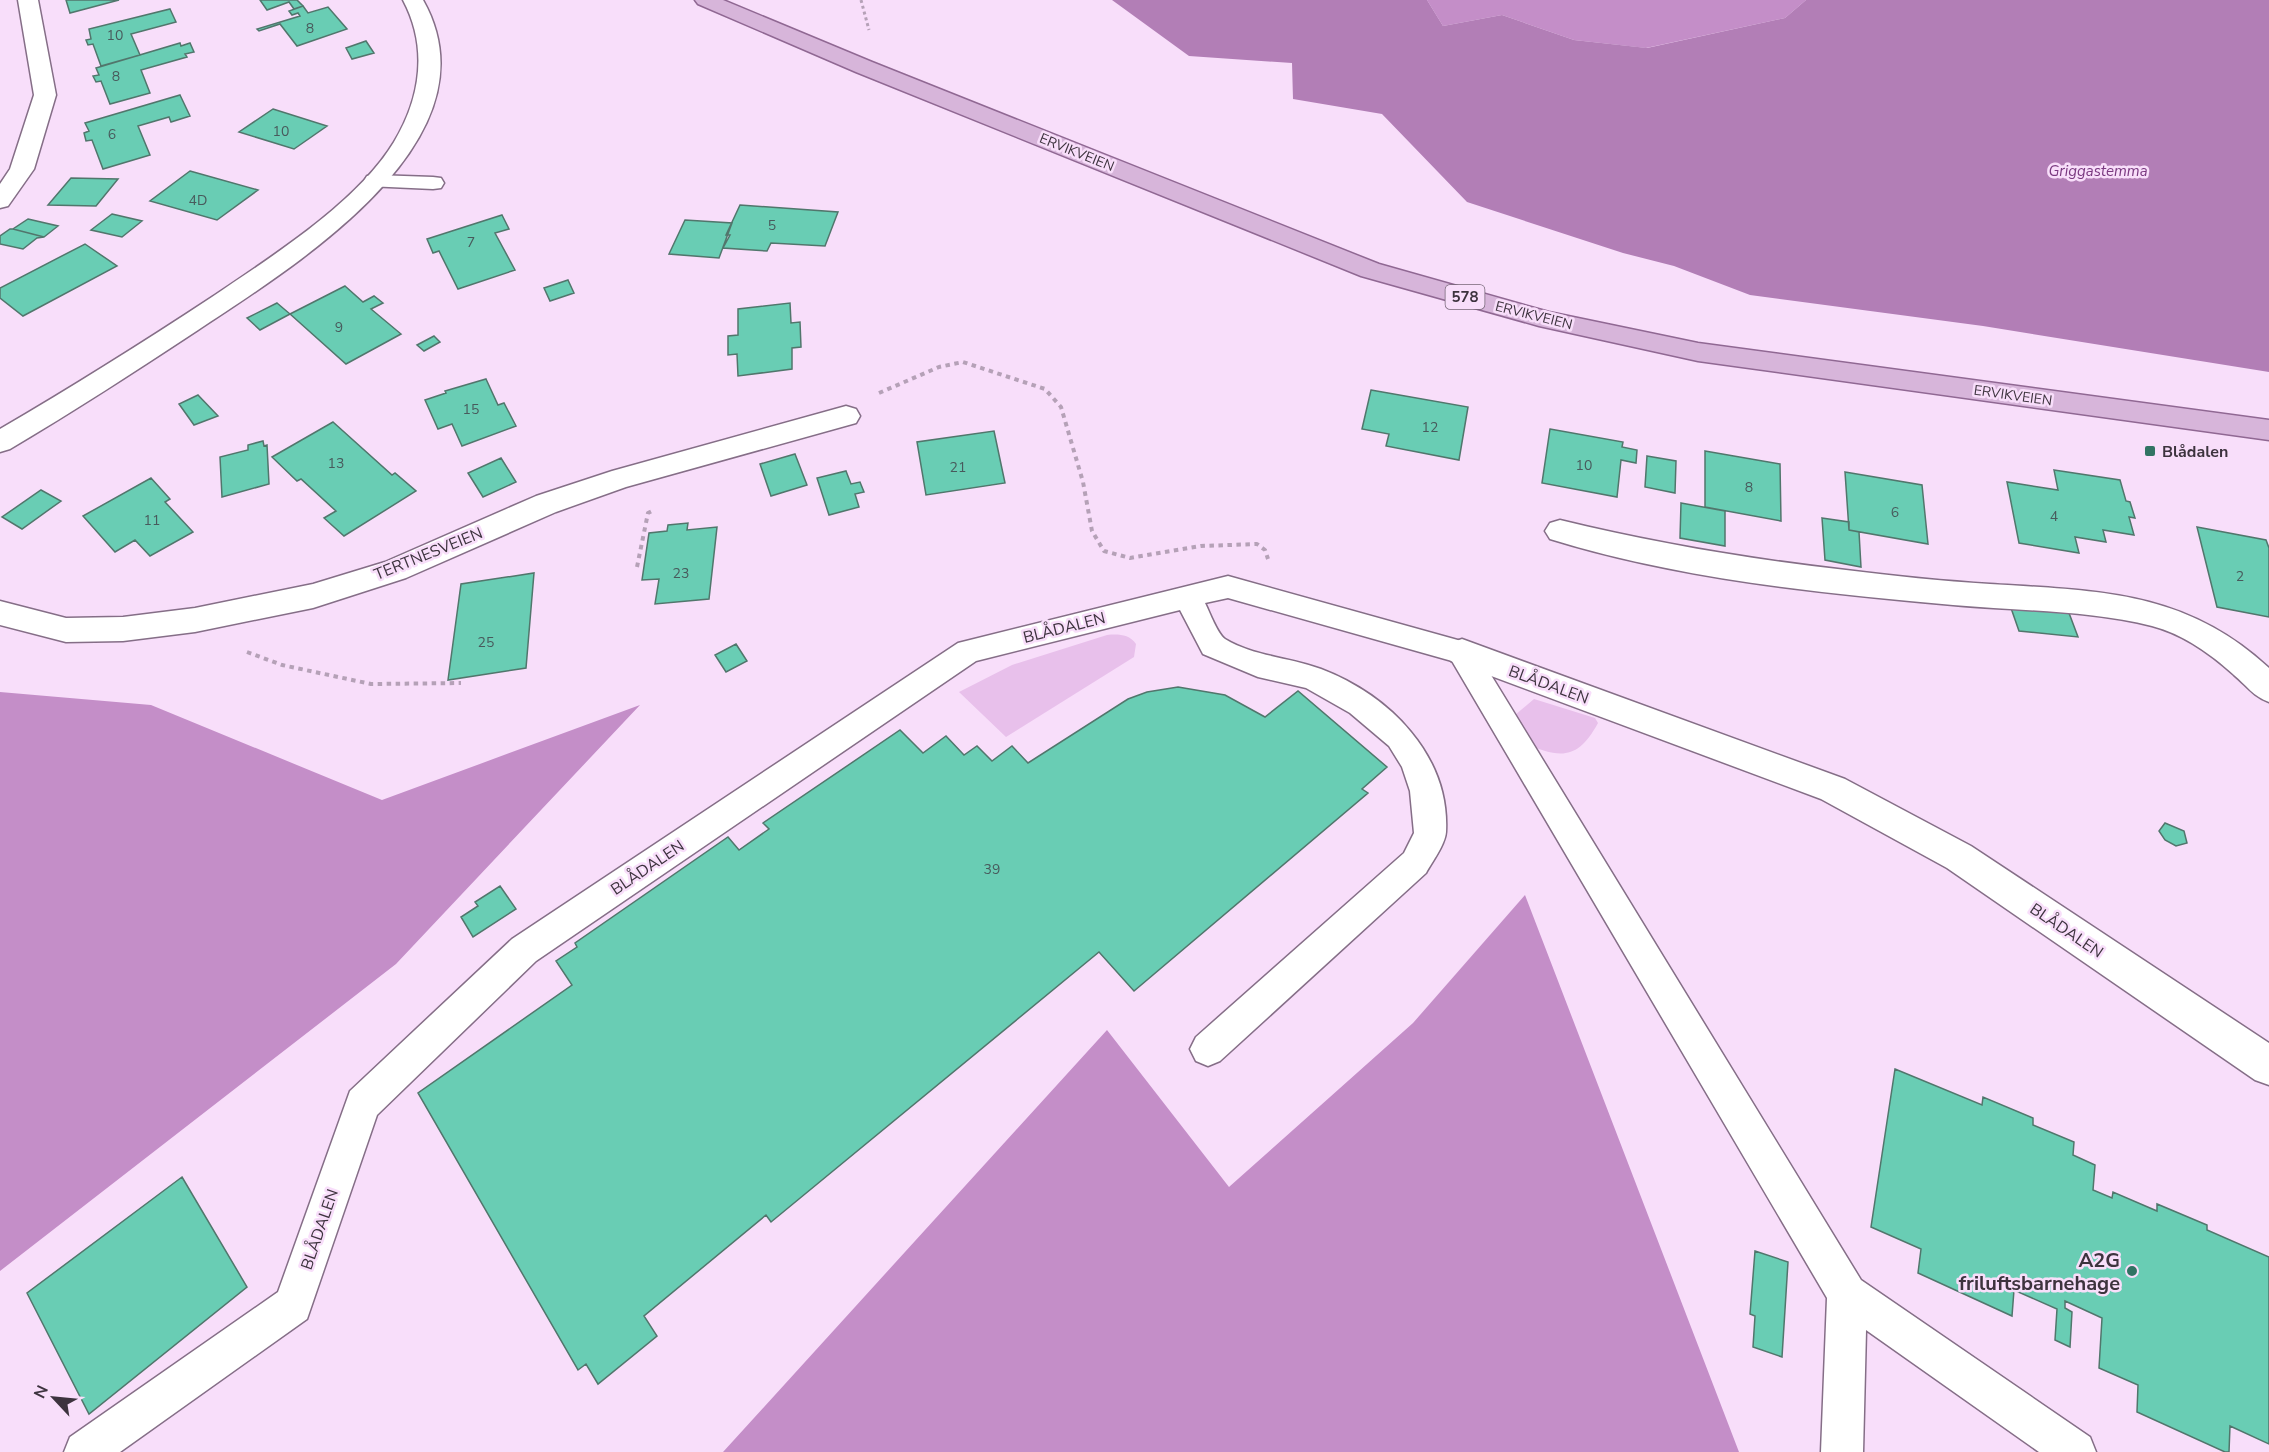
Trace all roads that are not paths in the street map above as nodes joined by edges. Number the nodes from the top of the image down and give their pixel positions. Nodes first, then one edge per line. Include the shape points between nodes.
1 (28, 0) edge
2 (413, 0) edge
3 (705, 0) edge
4 (375, 181) junction
5 (433, 183) dead end
6 (0, 201) edge
7 (846, 416) road end
8 (2269, 430) edge
9 (0, 442) edge
10 (1560, 531) dead end
11 (1188, 597) junction
12 (0, 613) edge
13 (1462, 652) junction
14 (2269, 690) edge
15 (1208, 1049) dead end
16 (2269, 1066) edge
17 (1846, 1294) junction
18 (85, 1452) edge
19 (1842, 1452) edge
20 (2075, 1452) edge

1 - 6 street via 45,95 22,169
2 - 4 street via 430,33 429,81 408,136
3 - 8 main road, ERVIKVEIEN / 578 via 1370,270 1548,320 1698,351
4 - 5 lane
4 - 9 street via 330,223 238,291
7 - 12 street, TERTNESVEIEN via 622,478 546,504 395,570 313,596 195,620 123,629 66,630
10 - 14 street via 1618,546 1750,568 2154,614 2200,633 2248,665
11 - 13 lane, BLÅDALEN via 1228,587
11 - 15 lane via 1213,646 1257,664 1313,678 1360,704 1400,737 1426,791 1430,834 1415,863
11 - 18 lane, BLÅDALEN via 968,651 524,950 363,1104 293,1305
13 - 16 street, BLÅDALEN via 1833,789 1959,856
13 - 17 lane
17 - 19 lane
17 - 20 lane

